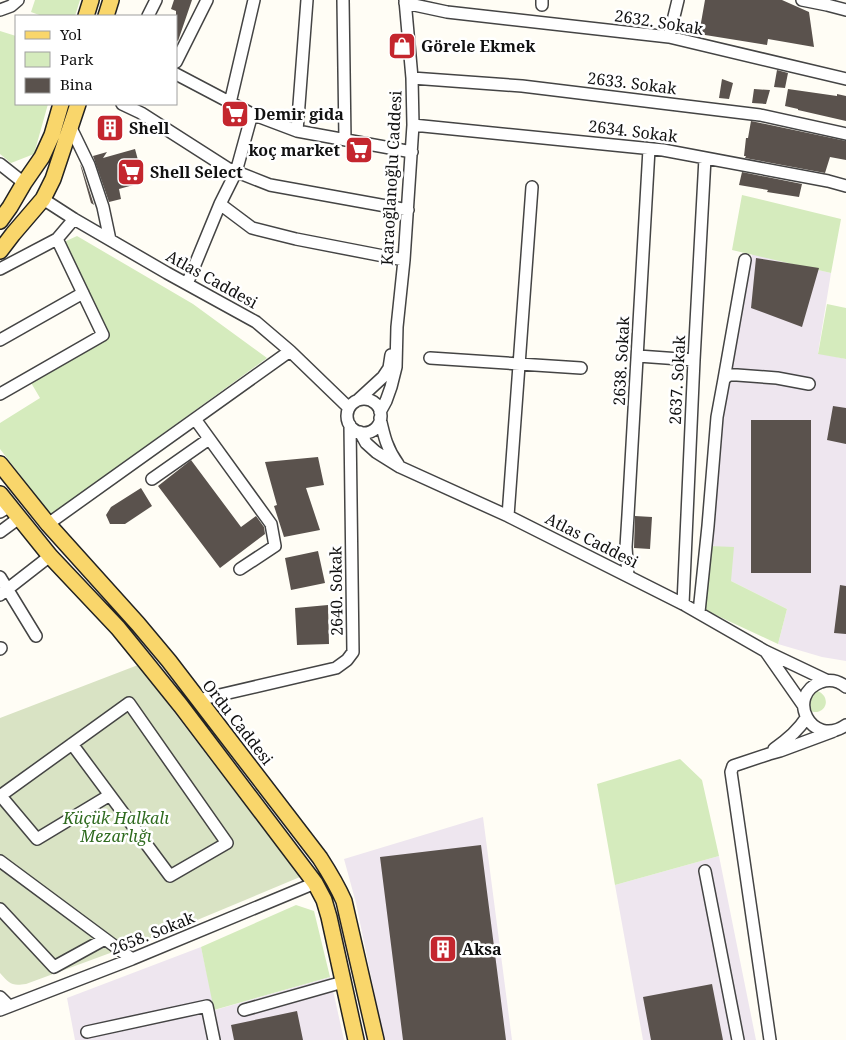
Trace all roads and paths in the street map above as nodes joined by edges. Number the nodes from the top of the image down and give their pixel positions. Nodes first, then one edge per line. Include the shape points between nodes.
1 (18, 0) edge
2 (91, 0) edge
3 (111, 0) edge
4 (156, 0) edge
5 (207, 0) edge
6 (254, 0) edge
7 (307, 0) edge
8 (343, 0) edge
9 (678, 0) edge
10 (802, 0) edge
11 (405, 2) edge
12 (825, 2) edge
13 (0, 10) edge
14 (846, 10) edge
15 (86, 15) edge
16 (106, 15) edge
17 (148, 15) edge
18 (669, 37) junction
19 (178, 58) edge
20 (178, 75) edge
21 (412, 78) junction
22 (846, 79) edge
23 (230, 103) junction
24 (61, 105) edge
25 (78, 105) edge
26 (124, 105) edge
27 (252, 114) junction
28 (413, 125) junction
29 (71, 128) junction
30 (296, 131) junction
31 (846, 134) edge
32 (345, 140) junction
33 (649, 148) junction
34 (412, 152) junction
35 (705, 158) junction
36 (0, 164) edge
37 (236, 172) junction
38 (22, 186) junction
39 (846, 186) edge
40 (532, 188) dead end
41 (42, 199) junction
42 (220, 204) junction
43 (408, 210) junction
44 (74, 219) junction
45 (0, 221) edge
46 (57, 239) junction
47 (110, 240) junction
48 (0, 251) edge
49 (404, 260) junction
50 (744, 260) dead end
51 (0, 269) edge
52 (187, 284) junction
53 (83, 293) junction
54 (397, 327) junction
55 (0, 340) edge
56 (290, 351) junction
57 (638, 356) junction
58 (430, 358) dead end
59 (694, 360) junction
60 (520, 363) junction
61 (581, 368) dead end
62 (724, 379) junction
63 (809, 384) dead end
64 (0, 394) edge
65 (354, 404) junction
66 (380, 415) junction
67 (195, 419) junction
68 (350, 425) junction
69 (360, 432) junction
70 (209, 438) junction
71 (0, 464) edge
72 (400, 467) junction
73 (152, 479) dead end
74 (7, 508) edge
75 (508, 516) junction
76 (48, 524) junction
77 (0, 532) edge
78 (50, 556) junction
79 (240, 569) dead end
80 (628, 576) junction
81 (0, 577) edge
82 (4, 592) edge
83 (683, 604) junction
84 (699, 612) junction
85 (36, 636) dead end
86 (765, 651) junction
87 (826, 680) junction
88 (845, 685) edge
89 (198, 700) junction
90 (803, 705) junction
91 (806, 718) junction
92 (846, 725) edge
93 (834, 731) junction
94 (72, 744) junction
95 (769, 754) junction
96 (0, 795) edge
97 (110, 795) junction
98 (0, 861) edge
99 (705, 870) dead end
100 (315, 883) junction
101 (0, 909) edge
102 (105, 939) junction
103 (132, 959) junction
104 (343, 982) junction
105 (0, 997) edge
106 (4, 1008) edge
107 (244, 1010) dead end
108 (86, 1032) dead end
109 (214, 1040) edge
110 (356, 1040) edge
111 (376, 1040) edge
112 (738, 1040) edge
113 (770, 1040) edge

1 - 13 street
2 - 15 main road
3 - 16 main road
4 - 17 street
5 - 19 street
6 - 23 street
7 - 30 street
8 - 32 street
9 - 18 street
10 - 12 street
11 - 18 street, 2632. Sokak via 447,12
11 - 21 street, Karaoğlanoğlu Caddesi
12 - 14 street
18 - 22 street, 2632. Sokak
20 - 23 street
21 - 28 street, Karaoğlanoğlu Caddesi
21 - 31 street, 2633. Sokak via 522,86 760,115
23 - 27 street
24 - 38 main road via 42,157
25 - 29 main road
26 - 37 street
27 - 30 street
27 - 37 street
28 - 33 street, 2634. Sokak
28 - 34 street, Karaoğlanoğlu Caddesi
29 - 41 main road
29 - 47 street via 89,165
30 - 32 street
32 - 34 street
33 - 35 street, 2634. Sokak
33 - 57 street, 2638. Sokak
34 - 43 street, Karaoğlanoğlu Caddesi
35 - 39 street, 2634. Sokak
35 - 59 street, 2637. Sokak
36 - 38 street
37 - 42 street
37 - 43 street via 270,185
38 - 41 main road via 21,195 25,200 31,203
38 - 45 main road
40 - 60 street
41 - 44 street, Atlas Caddesi
41 - 48 main road
42 - 49 street via 252,228
42 - 52 street
43 - 49 street, Karaoğlanoğlu Caddesi
44 - 46 street
44 - 47 street, Atlas Caddesi
46 - 51 street
46 - 53 street
47 - 52 street, Atlas Caddesi
49 - 54 street, Karaoğlanoğlu Caddesi
50 - 62 street
52 - 56 street, Atlas Caddesi via 256,322
53 - 55 street
53 - 64 street via 103,335
54 - 65 street via 383,377
54 - 66 street via 396,367
56 - 65 street, Atlas Caddesi
56 - 67 street
57 - 59 street
57 - 80 street, 2638. Sokak via 626,546
58 - 60 street
59 - 83 street, 2637. Sokak
60 - 61 street
60 - 75 street
62 - 63 street via 737,375
62 - 84 street via 717,417
65 - 66 street via 369,400 378,407
65 - 68 street via 347,416
66 - 69 street via 376,428
66 - 72 street via 386,443
67 - 70 street
67 - 76 street
68 - 69 street
68 - 89 street, 2640. Sokak via 353,652 336,668
69 - 72 street, Atlas Caddesi via 366,444
70 - 73 street
70 - 79 street via 271,524 275,546
71 - 76 main road, Ordu Caddesi
72 - 75 street, Atlas Caddesi
74 - 77 street
74 - 78 main road
75 - 80 street, Atlas Caddesi
76 - 89 main road, Ordu Caddesi via 138,624
78 - 82 street
78 - 100 main road via 118,628
80 - 83 street, Atlas Caddesi
81 - 82 street
82 - 85 street
83 - 84 street, Atlas Caddesi
84 - 86 street, Atlas Caddesi
86 - 87 street, Atlas Caddesi
86 - 90 street, Atlas Caddesi
87 - 88 street, Atlas Caddesi
87 - 90 street via 813,686
89 - 111 main road, Ordu Caddesi via 338,886 348,914
90 - 91 street
91 - 93 street via 818,729
91 - 95 street via 793,735
92 - 93 street
93 - 95 street
94 - 96 street
94 - 97 street
94 - 97 street via 129,703 227,842 170,876
95 - 113 street via 733,766 731,779
96 - 97 street via 37,839
98 - 102 street
99 - 112 street
100 - 103 street, 2658. Sokak
100 - 104 main road via 329,917
101 - 102 street via 54,967
102 - 103 street
103 - 106 street, 2658. Sokak
104 - 107 street
104 - 110 main road
105 - 106 street
108 - 109 street via 207,1006

